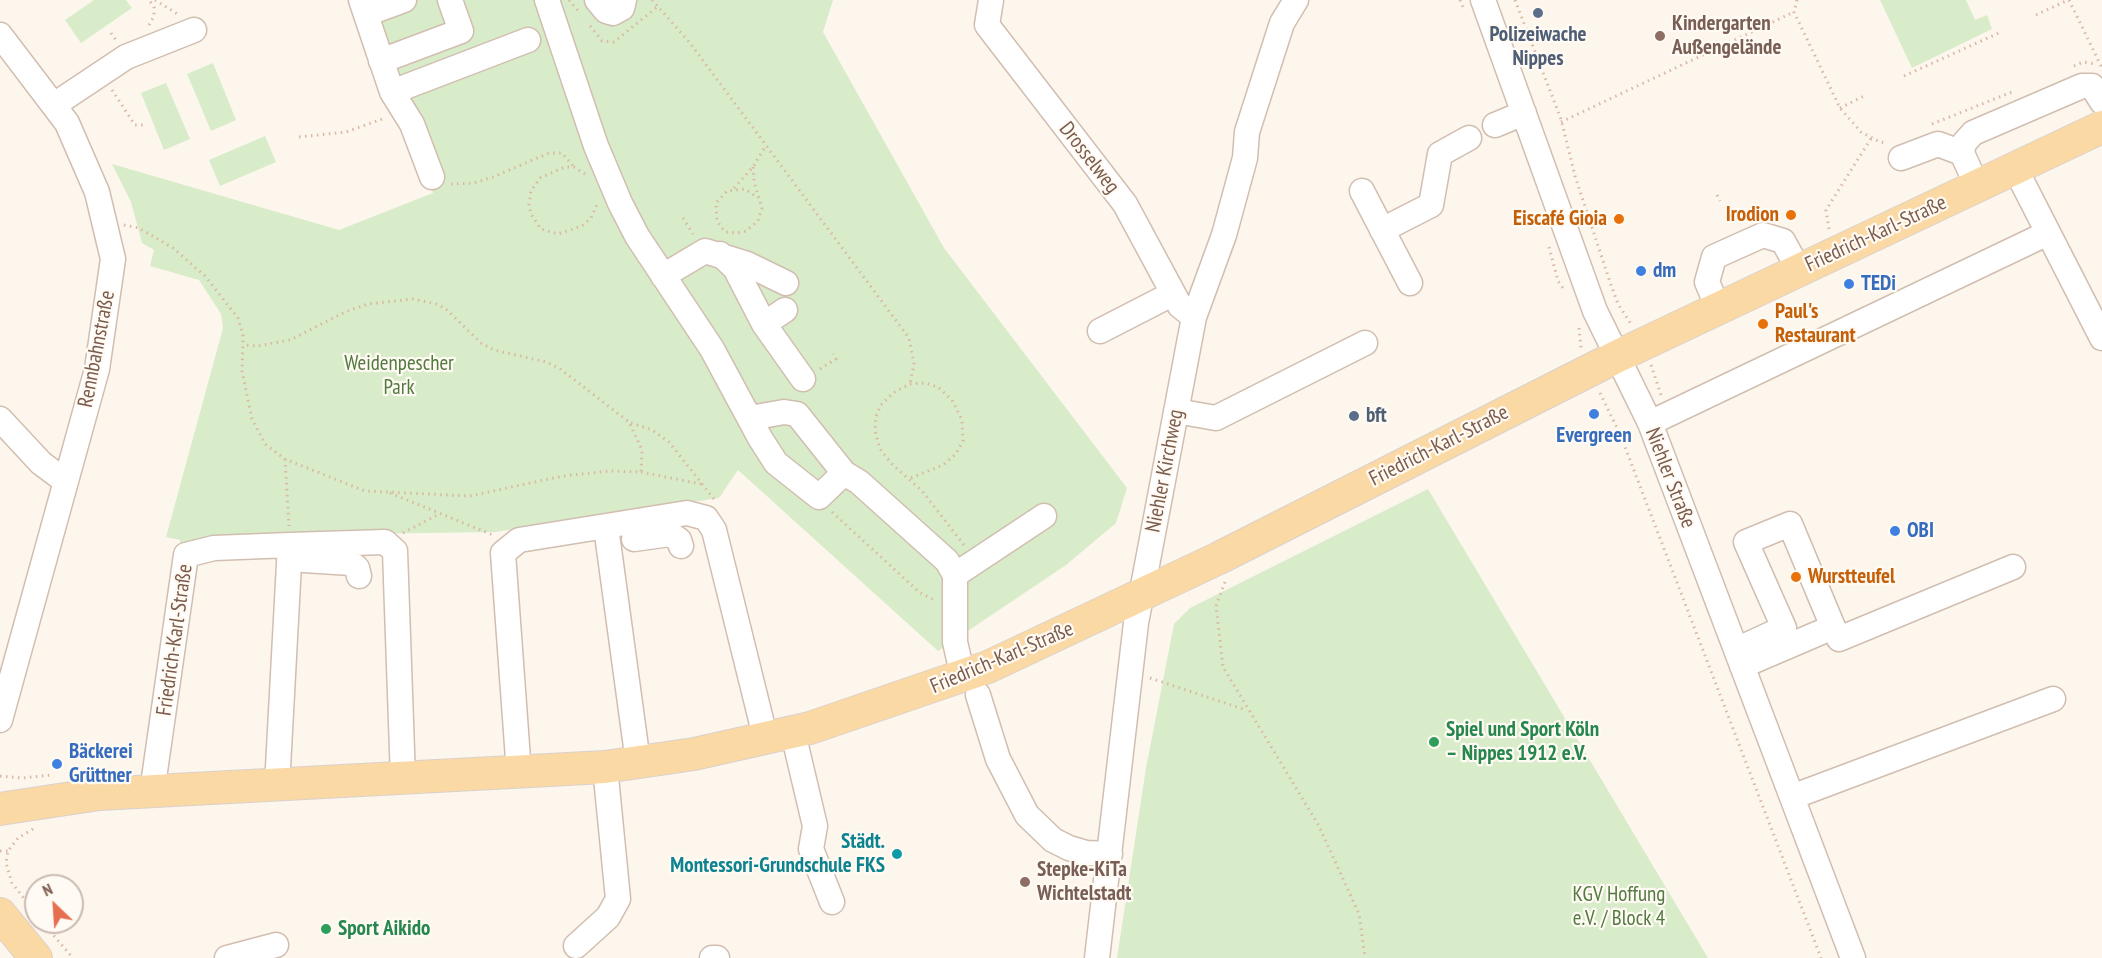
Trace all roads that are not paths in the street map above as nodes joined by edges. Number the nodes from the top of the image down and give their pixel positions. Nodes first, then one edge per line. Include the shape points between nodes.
1 (404, 0) edge
2 (450, 0) edge
3 (547, 0) edge
4 (597, 0) edge
5 (991, 0) edge
6 (1296, 0) edge
7 (1482, 0) edge
8 (618, 3) edge
9 (364, 7) edge
10 (192, 30) road end
11 (0, 35) edge
12 (528, 40) dead end
13 (381, 61) junction
14 (2097, 94) edge
15 (398, 102) junction
16 (54, 105) junction
17 (1524, 113) junction
18 (1495, 125) dead end
19 (2102, 127) edge
20 (1469, 138) dead end
21 (1894, 151) road end
22 (1962, 153) junction
23 (2015, 168) junction
24 (432, 177) road end
25 (1977, 186) junction
26 (1362, 191) dead end
27 (1383, 230) junction
28 (2048, 233) junction
29 (720, 254) junction
30 (1799, 270) junction
31 (663, 276) junction
32 (786, 283) dead end
33 (1410, 283) dead end
34 (1172, 294) junction
35 (1718, 308) junction
36 (785, 310) dead end
37 (1194, 317) junction
38 (764, 324) junction
39 (1100, 331) dead end
40 (2102, 339) edge
41 (1365, 343) dead end
42 (1617, 355) junction
43 (803, 379) dead end
44 (1176, 411) junction
45 (750, 418) junction
46 (0, 419) edge
47 (1650, 423) junction
48 (843, 474) junction
49 (65, 482) junction
50 (1044, 516) dead end
51 (607, 535) junction
52 (681, 546) dead end
53 (290, 552) junction
54 (2013, 567) dead end
55 (951, 568) junction
56 (359, 576) dead end
57 (1141, 596) junction
58 (1833, 627) junction
59 (1787, 636) junction
60 (1739, 658) junction
61 (970, 686) junction
62 (2054, 699) dead end
63 (0, 720) edge
64 (780, 736) junction
65 (638, 762) junction
66 (605, 767) junction
67 (519, 773) junction
68 (403, 779) junction
69 (277, 786) junction
70 (152, 792) junction
71 (1792, 797) junction
72 (0, 809) edge
73 (1110, 854) junction
74 (832, 902) dead end
75 (0, 914) edge
76 (276, 945) dead end
77 (576, 946) dead end
78 (36, 958) edge
79 (227, 958) edge
80 (712, 958) edge
81 (717, 958) edge
82 (1097, 958) edge
83 (1853, 958) edge

1 - 9 street
2 - 13 street via 461,31
3 - 31 street via 596,146 609,202
4 - 8 street via 606,11
5 - 34 street, Drosselweg via 987,25 1125,204
6 - 37 street, Niehler Kirchweg via 1282,23 1247,132 1245,158 1224,235
7 - 17 street, Niehler Straße
9 - 13 street
10 - 16 street via 133,54
11 - 16 street, Rennbahnstraße
12 - 15 street
13 - 15 street
14 - 22 street via 2073,88 1973,133 1964,143
15 - 24 street
16 - 49 street, Rennbahnstraße via 68,123 97,192 113,259 97,369
17 - 18 street
17 - 42 street, Niehler Straße via 1574,255
19 - 23 main road, Friedrich-Karl-Straße
20 - 27 street via 1440,154 1431,205
21 - 22 street via 1938,144
22 - 25 street
23 - 25 main road, Friedrich-Karl-Straße
23 - 28 street
25 - 30 main road, Friedrich-Karl-Straße
26 - 27 street
27 - 33 street
28 - 40 street
28 - 47 street
29 - 31 street via 705,251
29 - 32 street
29 - 38 street via 735,268
30 - 35 main road, Friedrich-Karl-Straße
30 - 35 street via 1783,241 1763,235 1714,257 1707,282
31 - 45 street via 712,349
34 - 37 street, Drosselweg
34 - 39 street
35 - 42 main road, Friedrich-Karl-Straße
36 - 38 street
37 - 44 street, Niehler Kirchweg
38 - 43 street
41 - 44 street via 1216,418
42 - 47 street, Niehler Straße
42 - 57 main road, Friedrich-Karl-Straße
44 - 57 street, Niehler Kirchweg
45 - 48 street via 784,412 797,414
45 - 48 street via 776,463 819,497
46 - 49 street via 41,463
47 - 60 street, Niehler Straße
48 - 55 street via 859,482
49 - 63 street, Rennbahnstraße
50 - 55 street
51 - 52 street via 665,533 677,537
51 - 64 street via 692,512 709,521
51 - 65 street
51 - 67 street via 519,540 503,553
53 - 56 street via 346,561 357,568
53 - 68 street, Friedrich-Karl-Straße via 385,543 395,550
53 - 69 street
53 - 70 street, Friedrich-Karl-Straße via 214,548 186,555
54 - 58 street via 1839,639
55 - 61 street via 955,642
57 - 61 main road, Friedrich-Karl-Straße
57 - 73 street, Niehler Kirchweg
58 - 59 street
58 - 59 street via 1790,524 1746,542
59 - 60 street
60 - 71 street, Niehler Straße
61 - 64 main road, Friedrich-Karl-Straße
61 - 73 street via 998,759 1027,815 1053,840 1069,848
62 - 71 street
64 - 65 main road, Friedrich-Karl-Straße
64 - 74 street via 814,826 811,849
65 - 66 main road, Friedrich-Karl-Straße
66 - 67 main road, Friedrich-Karl-Straße
66 - 77 street via 618,899 608,916
67 - 68 main road, Friedrich-Karl-Straße
68 - 69 main road, Friedrich-Karl-Straße
69 - 70 main road, Friedrich-Karl-Straße
70 - 72 main road, Friedrich-Karl-Straße via 99,794
71 - 83 street, Niehler Straße
73 - 82 street, Niehler Kirchweg
75 - 78 main road
76 - 79 street
80 - 81 street

